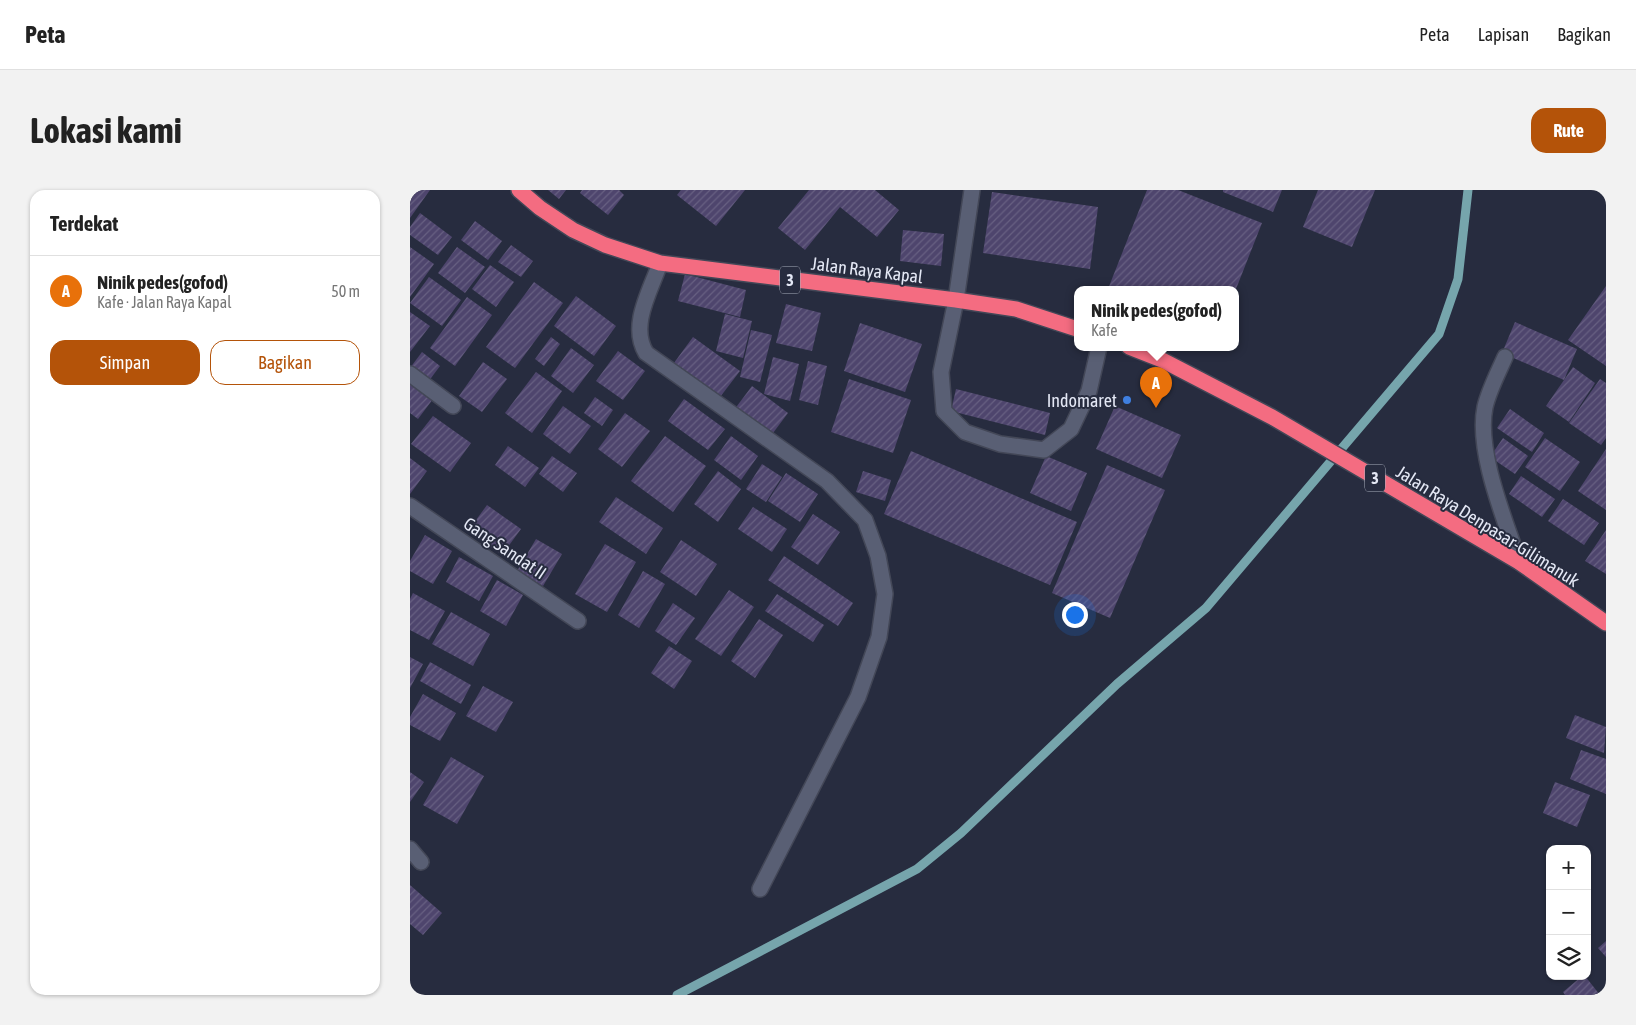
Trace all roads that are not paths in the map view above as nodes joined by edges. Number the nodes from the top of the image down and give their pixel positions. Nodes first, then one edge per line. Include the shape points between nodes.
1 (519, 190) edge
2 (972, 190) edge
3 (660, 263) junction
4 (956, 300) junction
5 (1074, 328) edge
6 (1098, 351) edge
7 (1139, 351) edge
8 (1504, 357) dead end
9 (410, 374) edge
10 (453, 406) dead end
11 (410, 506) edge
12 (1519, 562) junction
13 (578, 621) dead end
14 (1606, 623) edge
15 (410, 849) edge
16 (420, 862) dead end
17 (760, 889) dead end

1 - 3 highway, Jalan Raya Kapal / 3 via 573,230 605,245
2 - 4 street
3 - 4 highway, Jalan Raya Kapal / 3
3 - 17 street via 640,321 638,334 646,353 827,480 865,520 878,556 885,594 880,637 858,697
4 - 5 highway, Jalan Raya Kapal / 3 via 1016,309
4 - 6 street via 941,372 944,411 965,432 1000,444 1044,450 1072,429 1089,391
7 - 12 highway, Jalan Raya Denpasar-Gilimanuk / 3 via 1272,417
8 - 12 street via 1485,407 1485,435 1494,485
9 - 10 street
11 - 13 street, Gang Sandat II
12 - 14 highway, Jalan Raya Denpasar-Gilimanuk / 3
15 - 16 street

